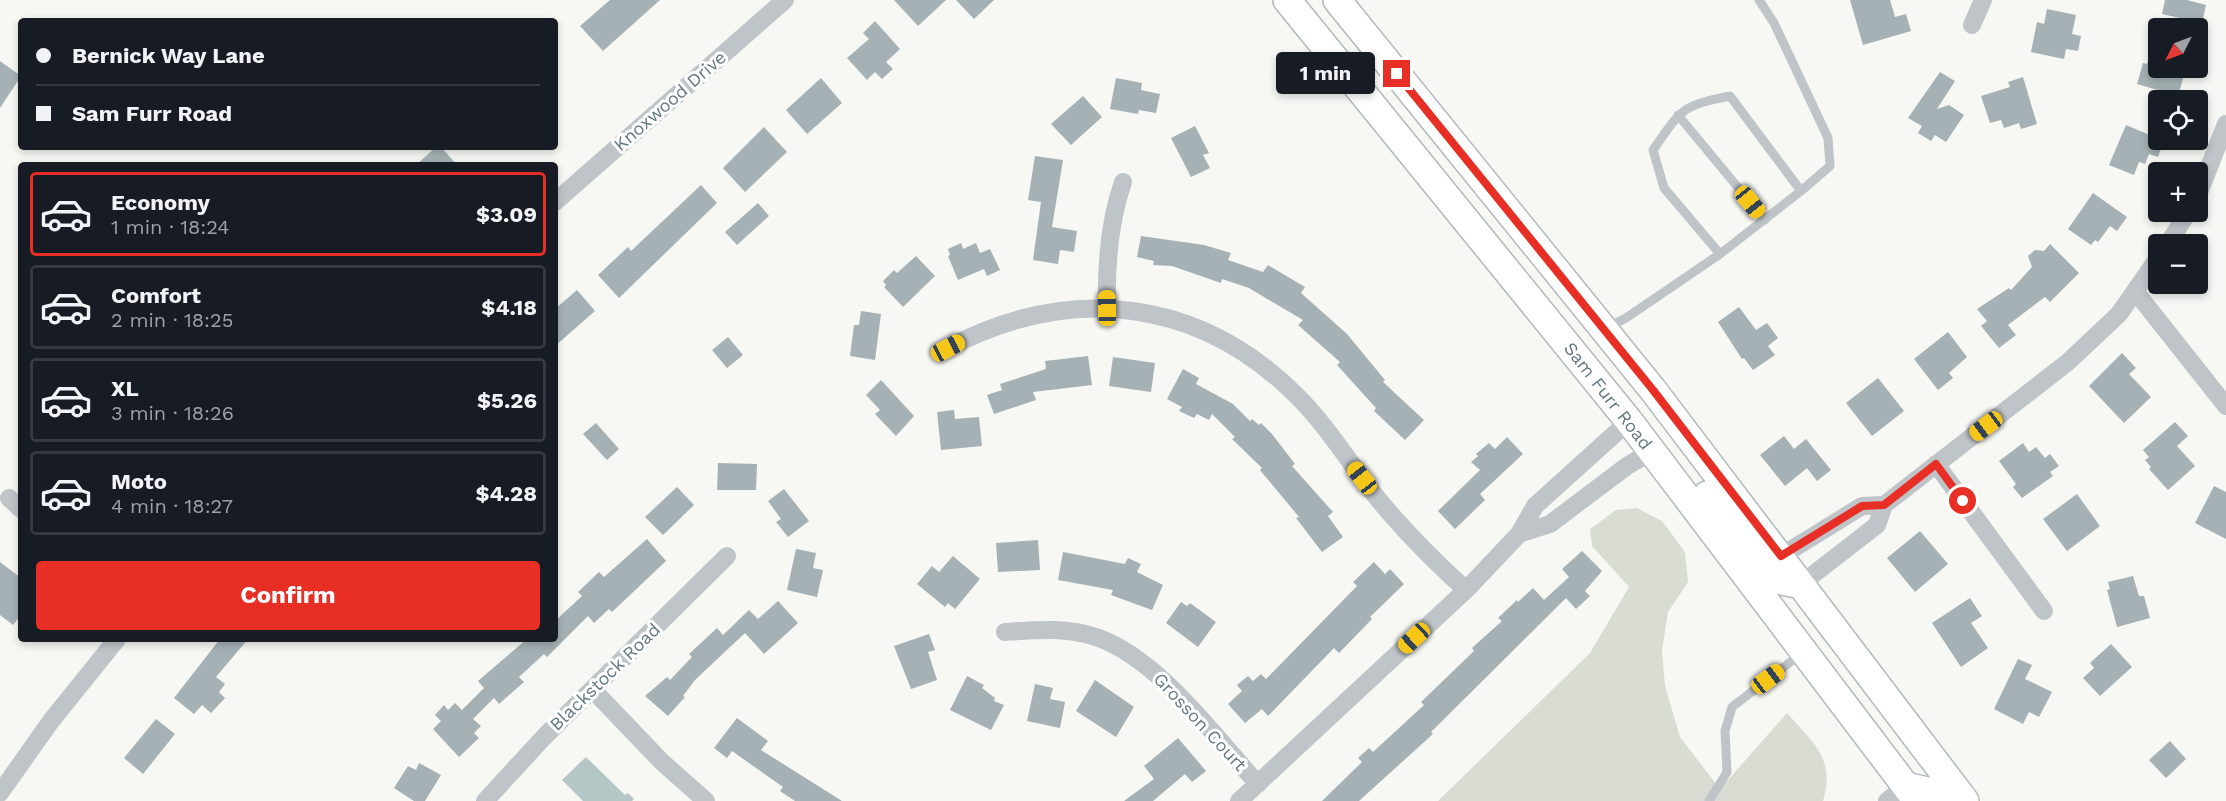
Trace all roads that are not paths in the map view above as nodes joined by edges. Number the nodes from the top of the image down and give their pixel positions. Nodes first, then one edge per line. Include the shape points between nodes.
1 (785, 0) edge
2 (1287, 0) edge
3 (1337, 0) edge
4 (1759, 0) edge
5 (1983, 0) edge
6 (1972, 25) dead end
7 (1678, 115) junction
8 (2226, 124) edge
9 (2208, 170) edge
10 (1123, 182) dead end
11 (1801, 191) junction
12 (558, 199) edge
13 (1765, 220) junction
14 (1720, 254) junction
15 (2148, 272) edge
16 (2135, 291) junction
17 (1107, 308) junction
18 (1544, 314) junction
19 (1604, 329) junction
20 (948, 348) dead end
21 (2226, 406) edge
22 (1629, 421) junction
23 (1652, 452) junction
24 (1936, 464) junction
25 (1884, 505) junction
26 (1519, 534) junction
27 (727, 556) dead end
28 (1781, 556) junction
29 (1801, 584) junction
30 (1466, 590) junction
31 (2044, 611) dead end
32 (1005, 632) dead end
33 (115, 642) edge
34 (1804, 652) junction
35 (593, 690) junction
36 (1258, 784) junction
37 (0, 793) edge
38 (1903, 796) edge
39 (699, 799) edge
40 (487, 800) edge
41 (1239, 801) edge
42 (1709, 801) edge
43 (1941, 801) edge
44 (1965, 801) edge

1 - 12 street, Knoxwood Drive
2 - 18 main road, Sam Furr Road
3 - 19 main road
4 - 11 lane via 1774,23 1828,138 1830,166
5 - 6 street
7 - 11 lane via 1694,103 1730,96
7 - 13 lane
7 - 14 lane via 1653,150 1664,188
8 - 9 street
10 - 17 street via 1108,253
11 - 13 lane
13 - 14 lane
14 - 19 lane
15 - 16 street
16 - 21 street
16 - 24 street via 2119,314 2068,362
17 - 20 street via 1060,310 1009,321
17 - 30 street via 1191,325 1260,362 1300,399 1396,520
18 - 22 main road, Sam Furr Road
18 - 29 main road via 1678,459 1770,573 1789,584
19 - 28 main road
22 - 23 main road, Sam Furr Road
22 - 26 street via 1535,506
23 - 26 street via 1550,524
23 - 34 main road, Sam Furr Road
24 - 25 street
24 - 31 street
25 - 28 street via 1862,506
25 - 29 street via 1877,525
26 - 30 street
27 - 35 street, Blackstock Road
28 - 29 main road
29 - 44 main road
30 - 36 street
32 - 36 street, Grosson Court via 1077,632 1133,656 1162,679
33 - 37 street
34 - 38 main road, Sam Furr Road
34 - 42 lane via 1732,707 1725,731 1727,772
35 - 39 street
35 - 40 street, Blackstock Road
36 - 41 street
38 - 43 main road via 1927,791

